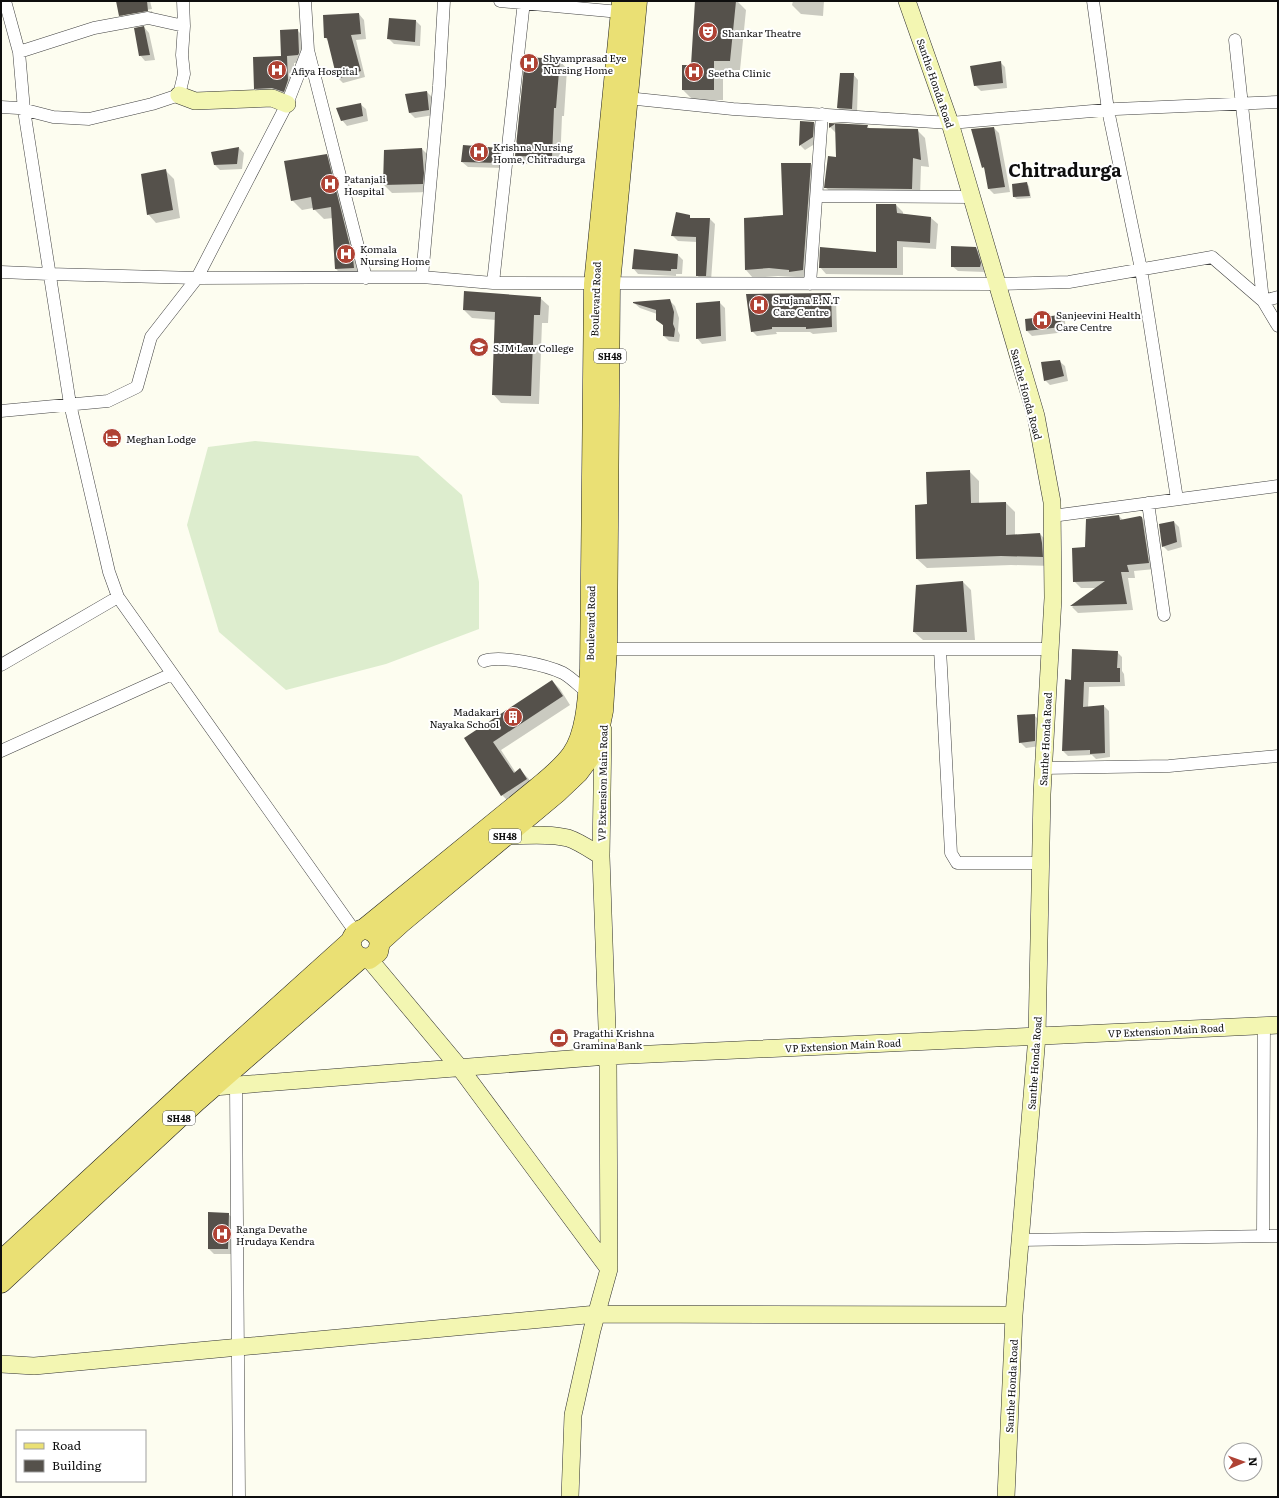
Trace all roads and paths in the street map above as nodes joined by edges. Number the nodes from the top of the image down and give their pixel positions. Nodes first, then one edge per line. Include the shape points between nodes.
1 (5, 1) edge
2 (183, 1) edge
3 (305, 1) edge
4 (444, 1) edge
5 (500, 1) edge
6 (907, 1) edge
7 (1093, 1) edge
8 (524, 2) edge
9 (626, 5) edge
10 (184, 26) junction
11 (1235, 40) dead end
12 (308, 50) junction
13 (19, 52) junction
14 (179, 94) junction
15 (627, 98) junction
16 (1278, 102) edge
17 (287, 104) junction
18 (1241, 104) junction
19 (1, 107) edge
20 (24, 110) junction
21 (1108, 110) junction
22 (822, 114) junction
23 (950, 123) junction
24 (817, 196) junction
25 (971, 197) junction
26 (1141, 269) junction
27 (1, 272) edge
28 (49, 274) junction
29 (422, 277) junction
30 (196, 278) junction
31 (366, 278) junction
32 (493, 283) junction
33 (602, 284) junction
34 (810, 284) junction
35 (996, 284) junction
36 (1278, 297) edge
37 (1263, 301) junction
38 (1278, 326) edge
39 (70, 404) junction
40 (1, 411) edge
41 (1278, 486) edge
42 (1177, 499) junction
43 (1148, 503) junction
44 (1052, 516) junction
45 (118, 598) junction
46 (1164, 615) dead end
47 (607, 649) junction
48 (940, 649) junction
49 (1050, 649) junction
50 (484, 661) dead end
51 (1, 665) edge
52 (172, 674) junction
53 (598, 701) junction
54 (1, 751) edge
55 (1278, 756) edge
56 (1043, 768) junction
57 (505, 836) junction
58 (602, 856) junction
59 (1040, 863) junction
60 (357, 934) junction
61 (380, 942) junction
62 (365, 959) junction
63 (1271, 1025) edge
64 (1037, 1036) junction
65 (608, 1056) junction
66 (460, 1068) junction
67 (208, 1081) junction
68 (236, 1086) junction
69 (1263, 1235) junction
70 (1278, 1236) edge
71 (1020, 1240) junction
72 (1, 1261) edge
73 (609, 1269) junction
74 (1, 1283) edge
75 (597, 1314) junction
76 (1014, 1315) junction
77 (237, 1347) junction
78 (1, 1364) edge
79 (238, 1497) edge
80 (570, 1497) edge
81 (1006, 1497) edge

1 - 13 street
2 - 10 street
3 - 12 street
4 - 29 street
5 - 8 street
6 - 23 main road, Santhe Honda Road
7 - 21 street
8 - 9 street
8 - 32 street
9 - 15 main road, Boulevard Road / SH48
9 - 33 main road, Boulevard Road / SH48
10 - 13 street via 148,18 94,28
10 - 14 street via 184,74
11 - 18 street
12 - 17 street
12 - 31 street
13 - 20 street
14 - 17 main road via 196,101 272,98
14 - 20 street via 152,104 89,119 53,117
15 - 22 street via 733,109
15 - 33 main road, Boulevard Road / SH48
16 - 18 street
17 - 30 street
18 - 21 street
18 - 37 street
19 - 20 street
20 - 28 street
21 - 23 street
21 - 26 street
22 - 23 street
22 - 24 street
23 - 25 main road, Santhe Honda Road
24 - 25 street
24 - 34 street
25 - 35 main road, Santhe Honda Road
26 - 35 street via 1069,282
26 - 37 street via 1212,257
26 - 42 street
27 - 28 street
28 - 30 street
28 - 39 street
29 - 31 street
29 - 32 street
30 - 31 street
30 - 39 street via 151,337 137,387 108,401
32 - 33 street
33 - 34 street
33 - 47 main road, Boulevard Road / SH48
33 - 53 main road, Boulevard Road / SH48 via 590,669
34 - 35 street
35 - 44 main road, Santhe Honda Road via 1036,416 1052,502
36 - 37 street
37 - 38 street
39 - 40 street
39 - 45 street via 109,572
41 - 42 street
42 - 43 street
43 - 44 street
43 - 46 street
44 - 49 main road, Santhe Honda Road via 1053,598
45 - 51 street
45 - 52 street
47 - 48 street
47 - 53 main road, Boulevard Road / SH48
48 - 49 street
48 - 59 street via 951,853 957,863
49 - 56 main road, Santhe Honda Road
50 - 53 street via 491,658 536,664 564,674
52 - 54 street
52 - 60 street
53 - 57 main road, SH48 via 598,736 590,757 558,792
53 - 58 main road, VP Extension Main Road
53 - 60 main road, Boulevard Road / SH48 via 585,718 572,753 557,770
55 - 56 street via 1169,766
56 - 59 main road, Santhe Honda Road
57 - 58 main road, VP Extension Main Road via 568,838
57 - 61 main road, SH48
58 - 65 main road, VP Extension Main Road
59 - 64 main road, Santhe Honda Road
60 - 61 main road via 370,930 375,932
60 - 62 main road via 351,949 354,954
60 - 67 main road, SH48
61 - 62 main road, SH48 via 378,952
62 - 66 main road
62 - 67 main road, SH48
63 - 64 main road, VP Extension Main Road
63 - 69 street
64 - 65 main road, VP Extension Main Road
64 - 71 main road, Santhe Honda Road
65 - 66 main road
65 - 73 main road
66 - 68 main road
66 - 73 main road
67 - 68 main road
67 - 72 main road, SH48
67 - 74 main road, SH48
68 - 77 street
69 - 70 street
69 - 71 street
71 - 76 main road, Santhe Honda Road
73 - 75 main road
75 - 76 main road
75 - 77 main road
75 - 80 main road via 572,1415
76 - 81 main road, Santhe Honda Road
77 - 78 main road via 34,1366
77 - 79 street

